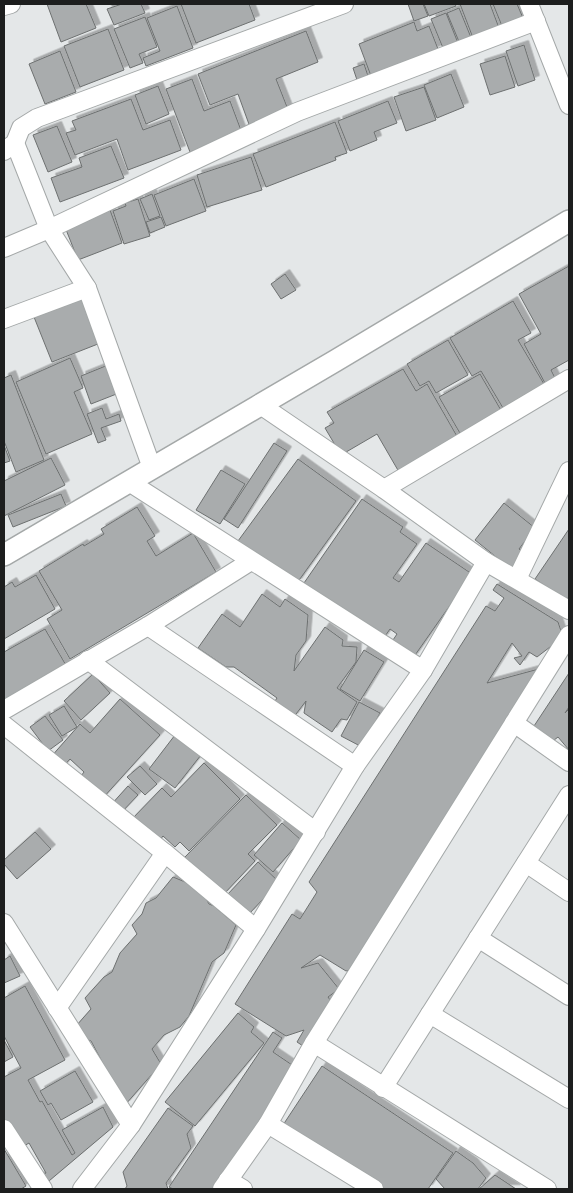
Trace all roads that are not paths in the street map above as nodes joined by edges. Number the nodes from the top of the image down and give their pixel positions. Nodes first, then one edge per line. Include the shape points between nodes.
1 (11, 4) edge
2 (344, 4) edge
3 (529, 4) edge
4 (4, 6) edge
5 (326, 7) edge
6 (536, 21) junction
7 (569, 105) edge
8 (9, 147) edge
9 (569, 221) edge
10 (49, 229) junction
11 (4, 248) edge
12 (88, 288) junction
13 (4, 319) edge
14 (569, 379) edge
15 (260, 404) junction
16 (152, 468) junction
17 (569, 471) edge
18 (129, 482) junction
19 (384, 489) junction
20 (4, 555) edge
21 (251, 561) junction
22 (486, 562) junction
23 (517, 579) junction
24 (569, 610) edge
25 (148, 626) junction
26 (569, 636) edge
27 (88, 660) junction
28 (423, 670) junction
29 (4, 710) edge
30 (514, 723) junction
31 (4, 726) edge
32 (569, 762) edge
33 (355, 766) junction
34 (569, 794) edge
35 (316, 832) junction
36 (166, 853) junction
37 (526, 864) junction
38 (569, 892) edge
39 (4, 923) edge
40 (256, 929) junction
41 (478, 938) junction
42 (569, 996) edge
43 (57, 1008) junction
44 (430, 1014) junction
45 (314, 1043) junction
46 (383, 1088) junction
47 (569, 1099) edge
48 (268, 1124) junction
49 (131, 1125) junction
50 (4, 1129) edge
51 (231, 1186) edge
52 (43, 1189) edge
53 (82, 1189) edge
54 (374, 1189) edge
55 (547, 1189) edge

1 - 4 street
2 - 5 street
3 - 6 street
5 - 8 street via 37,118 21,128
6 - 7 street
6 - 10 street via 298,112
8 - 10 street
9 - 15 street
10 - 11 street
10 - 12 street
12 - 13 street
12 - 16 street
14 - 19 street
15 - 16 street
15 - 19 street
16 - 18 street
17 - 23 street
18 - 20 street
18 - 21 street
19 - 22 street
21 - 25 street
21 - 28 street
22 - 23 street
22 - 28 street
23 - 24 street
25 - 27 street
25 - 33 street
26 - 30 street
27 - 29 street
27 - 35 street
28 - 33 street
30 - 32 street
30 - 45 street
31 - 36 street
33 - 35 street
34 - 37 street
35 - 40 street
36 - 40 street
36 - 43 street
37 - 38 street
37 - 41 street
39 - 43 street
40 - 49 street
41 - 42 street
41 - 44 street
43 - 49 street
44 - 46 street
44 - 47 street
45 - 46 street
45 - 48 street
46 - 55 street
48 - 51 street
48 - 54 street
49 - 53 street
50 - 52 street

